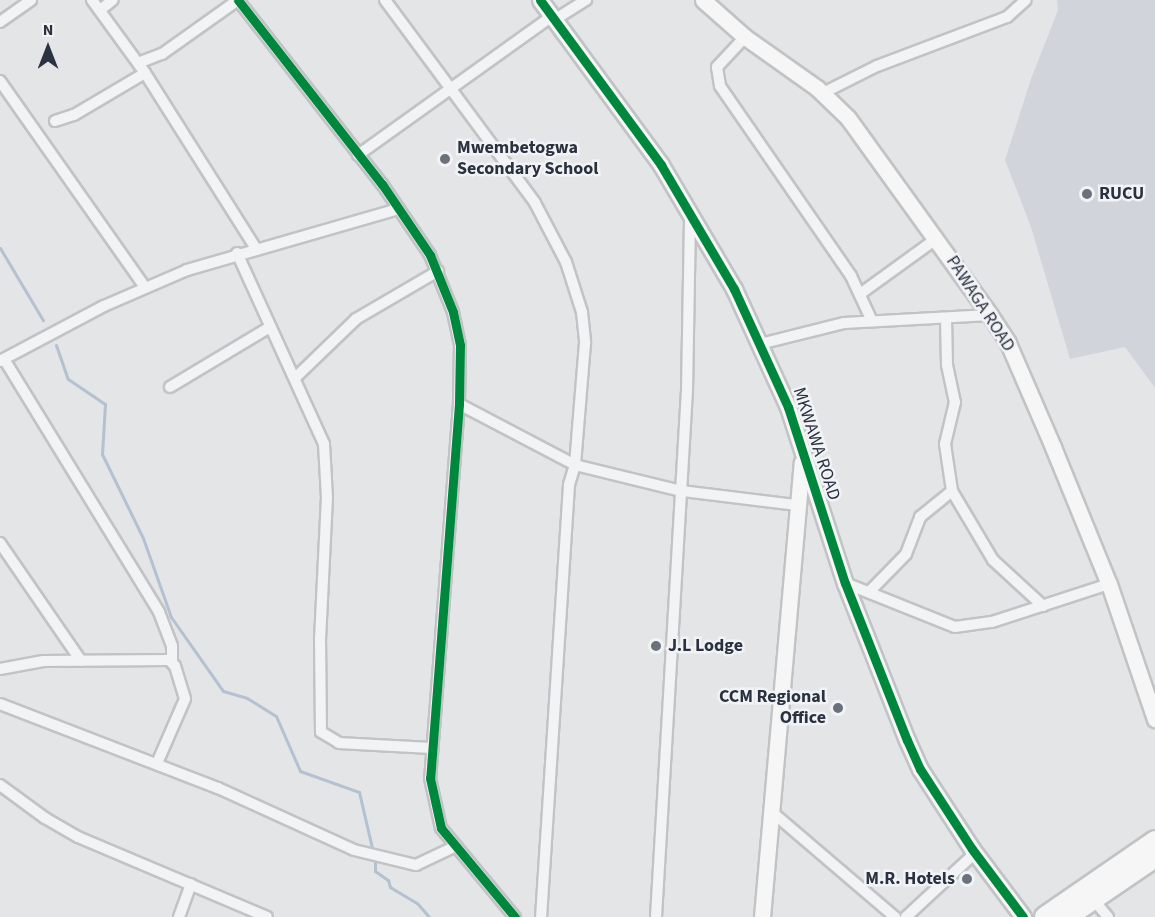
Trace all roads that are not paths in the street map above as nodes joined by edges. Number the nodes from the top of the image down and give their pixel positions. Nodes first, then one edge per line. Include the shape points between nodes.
1 (31, 0) edge
2 (92, 0) edge
3 (113, 0) edge
4 (238, 0) edge
5 (385, 0) edge
6 (540, 0) edge
7 (586, 0) edge
8 (704, 0) edge
9 (1026, 0) edge
10 (100, 10) junction
11 (553, 18) junction
12 (0, 22) edge
13 (745, 37) junction
14 (138, 63) junction
15 (145, 73) junction
16 (0, 81) edge
17 (449, 87) junction
18 (823, 93) junction
19 (55, 121) dead end
20 (358, 155) junction
21 (398, 209) junction
22 (690, 210) junction
23 (936, 239) junction
24 (255, 247) junction
25 (237, 254) junction
26 (438, 271) junction
27 (146, 287) junction
28 (860, 294) junction
29 (990, 315) junction
30 (946, 318) junction
31 (872, 321) junction
32 (270, 327) junction
33 (760, 344) junction
34 (2, 360) edge
35 (296, 377) junction
36 (170, 387) dead end
37 (459, 404) junction
38 (803, 458) junction
39 (575, 465) junction
40 (682, 491) junction
41 (952, 491) junction
42 (796, 505) junction
43 (0, 543) edge
44 (845, 583) junction
45 (1109, 584) junction
46 (871, 590) junction
47 (1043, 606) junction
48 (81, 661) junction
49 (172, 662) junction
50 (0, 669) edge
51 (0, 704) edge
52 (1155, 720) edge
53 (431, 748) junction
54 (157, 763) junction
55 (0, 785) edge
56 (772, 812) junction
57 (1155, 841) edge
58 (454, 847) junction
59 (975, 853) junction
60 (1155, 857) edge
61 (191, 884) junction
62 (1092, 898) junction
63 (179, 917) edge
64 (267, 917) edge
65 (515, 917) edge
66 (541, 917) edge
67 (656, 917) edge
68 (762, 917) edge
69 (895, 917) edge
70 (906, 917) edge
71 (1023, 917) edge
72 (1045, 917) edge
73 (1067, 917) edge
74 (1108, 917) edge

1 - 12 street
2 - 10 street
3 - 10 street
4 - 14 street via 162,54
4 - 20 street
5 - 17 street
6 - 11 street, MKWAWA ROAD
7 - 11 street
8 - 13 street, PAWAGA ROAD
9 - 18 street via 997,22 877,66
10 - 14 street
11 - 17 street
11 - 22 street, MKWAWA ROAD
13 - 18 street, PAWAGA ROAD
13 - 28 street via 717,67 720,86
14 - 15 street
15 - 19 street via 74,115
15 - 24 street
16 - 27 street
17 - 20 street
17 - 39 street via 534,203 574,284 585,343
18 - 23 street, PAWAGA ROAD via 862,135
20 - 21 street
21 - 24 street
21 - 26 street
22 - 33 street, MKWAWA ROAD
22 - 40 street
23 - 28 street
23 - 29 street, PAWAGA ROAD
24 - 25 street
25 - 27 street
25 - 32 street
26 - 35 street via 356,319
26 - 37 street via 460,345
27 - 34 street
28 - 31 street
29 - 30 street
29 - 45 street, PAWAGA ROAD via 1027,386
30 - 31 street
30 - 41 street via 947,365 955,402 945,444
31 - 33 street via 815,329
32 - 35 street
32 - 36 street
33 - 38 street, MKWAWA ROAD via 788,407
34 - 49 street via 159,612 172,646
35 - 53 street via 324,444 327,474 320,638 321,732 339,743
37 - 39 street
37 - 53 street
38 - 42 street
38 - 44 street, MKWAWA ROAD
39 - 40 street
39 - 66 street via 569,485
40 - 42 street
40 - 67 street
41 - 46 street via 920,517 906,554
41 - 47 street via 993,560
42 - 56 street
43 - 48 street
44 - 46 street
44 - 59 street, MKWAWA ROAD via 920,769
45 - 47 street
45 - 52 street, PAWAGA ROAD
46 - 47 street via 955,627 992,622
48 - 49 street via 163,657
48 - 50 street via 43,661
49 - 54 street via 185,699
51 - 54 street
53 - 58 street via 434,803 441,828
54 - 58 street via 382,859 416,865
55 - 61 street via 78,837
56 - 68 street
56 - 69 street
57 - 72 highway
58 - 65 street
59 - 70 street
59 - 71 street, MKWAWA ROAD
60 - 62 highway
61 - 63 street
61 - 64 street
62 - 73 highway
62 - 74 street

